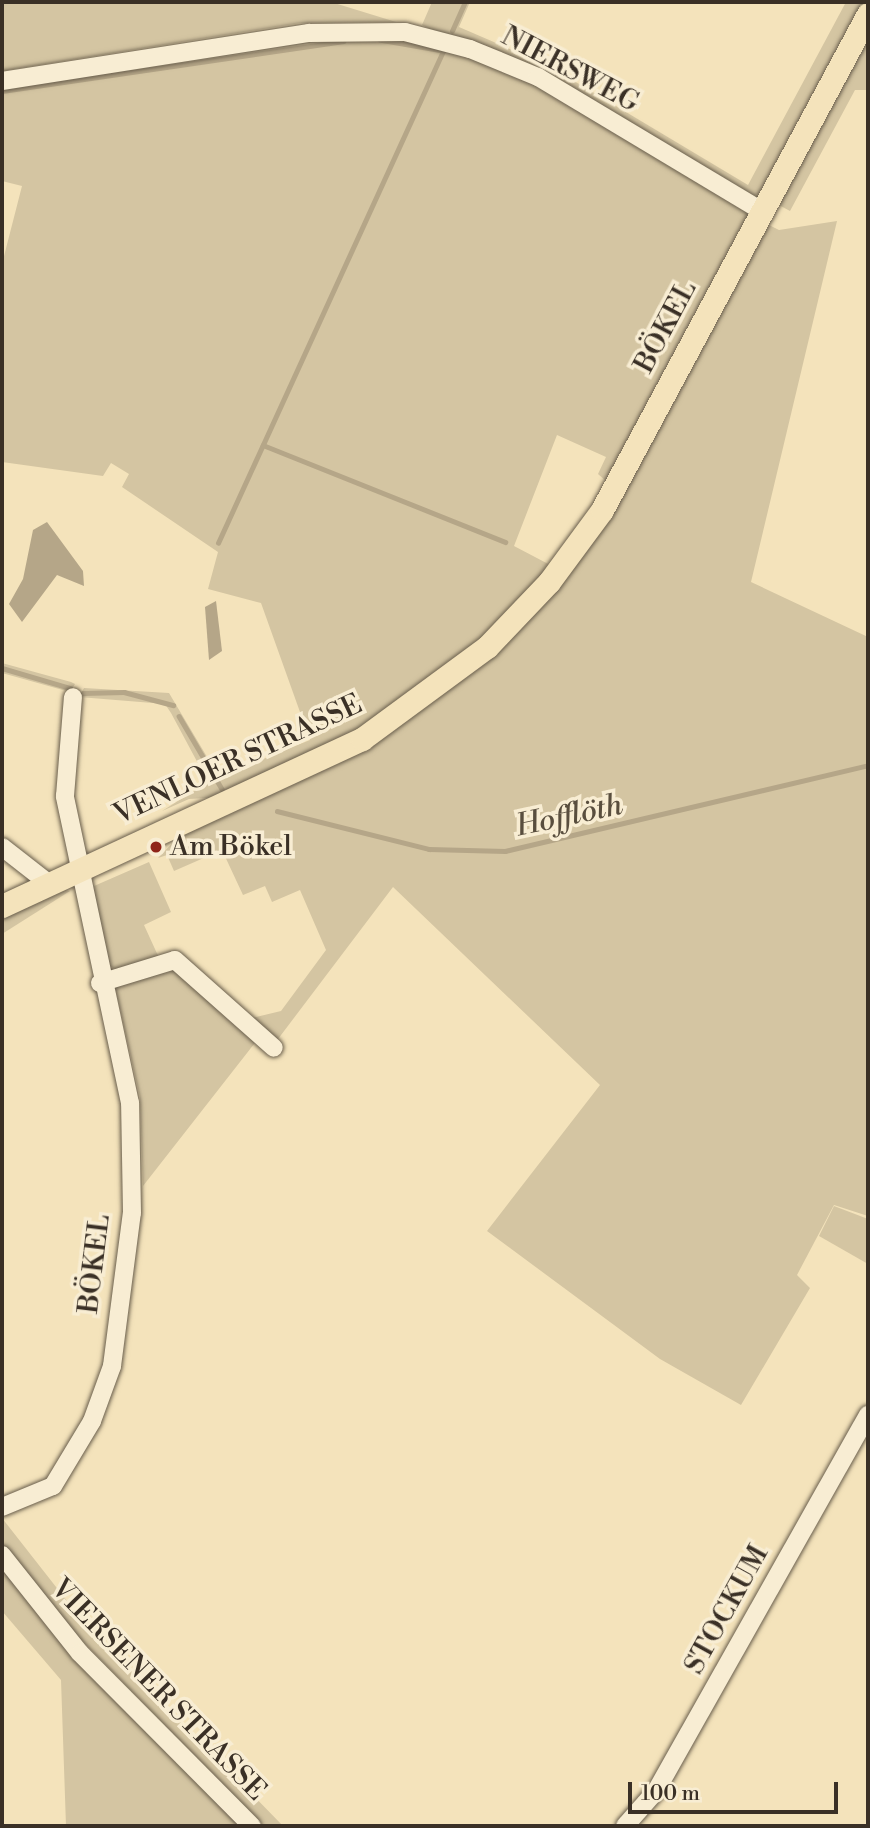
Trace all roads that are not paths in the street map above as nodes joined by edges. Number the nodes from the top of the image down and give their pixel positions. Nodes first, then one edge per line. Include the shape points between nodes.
1 (868, 14) edge
2 (2, 81) edge
3 (762, 211) junction
4 (487, 647) joint
5 (73, 697) dead end
6 (2, 846) edge
7 (77, 868) junction
8 (47, 882) junction
9 (2, 906) edge
10 (100, 982) junction
11 (274, 1048) dead end
12 (868, 1415) edge
13 (2, 1507) edge
14 (2, 1555) edge
15 (252, 1826) edge
16 (625, 1826) edge

1 - 3 main road, BÖKEL
2 - 3 street, NIERSWEG via 309,33 405,32 477,51 538,77
3 - 4 main road, BÖKEL via 602,510 550,582
4 - 7 main road, VENLOER STRASSE via 362,739
5 - 7 street, BÖKEL via 63,778
6 - 8 street
7 - 8 main road, VENLOER STRASSE
7 - 10 street, BÖKEL
8 - 9 main road, VENLOER STRASSE
10 - 11 street via 176,960
10 - 13 street, BÖKEL via 130,1103 132,1213 112,1366 92,1420 53,1486
12 - 16 street, STOCKUM via 656,1791
14 - 15 street, VIERSENER STRASSE via 72,1644

